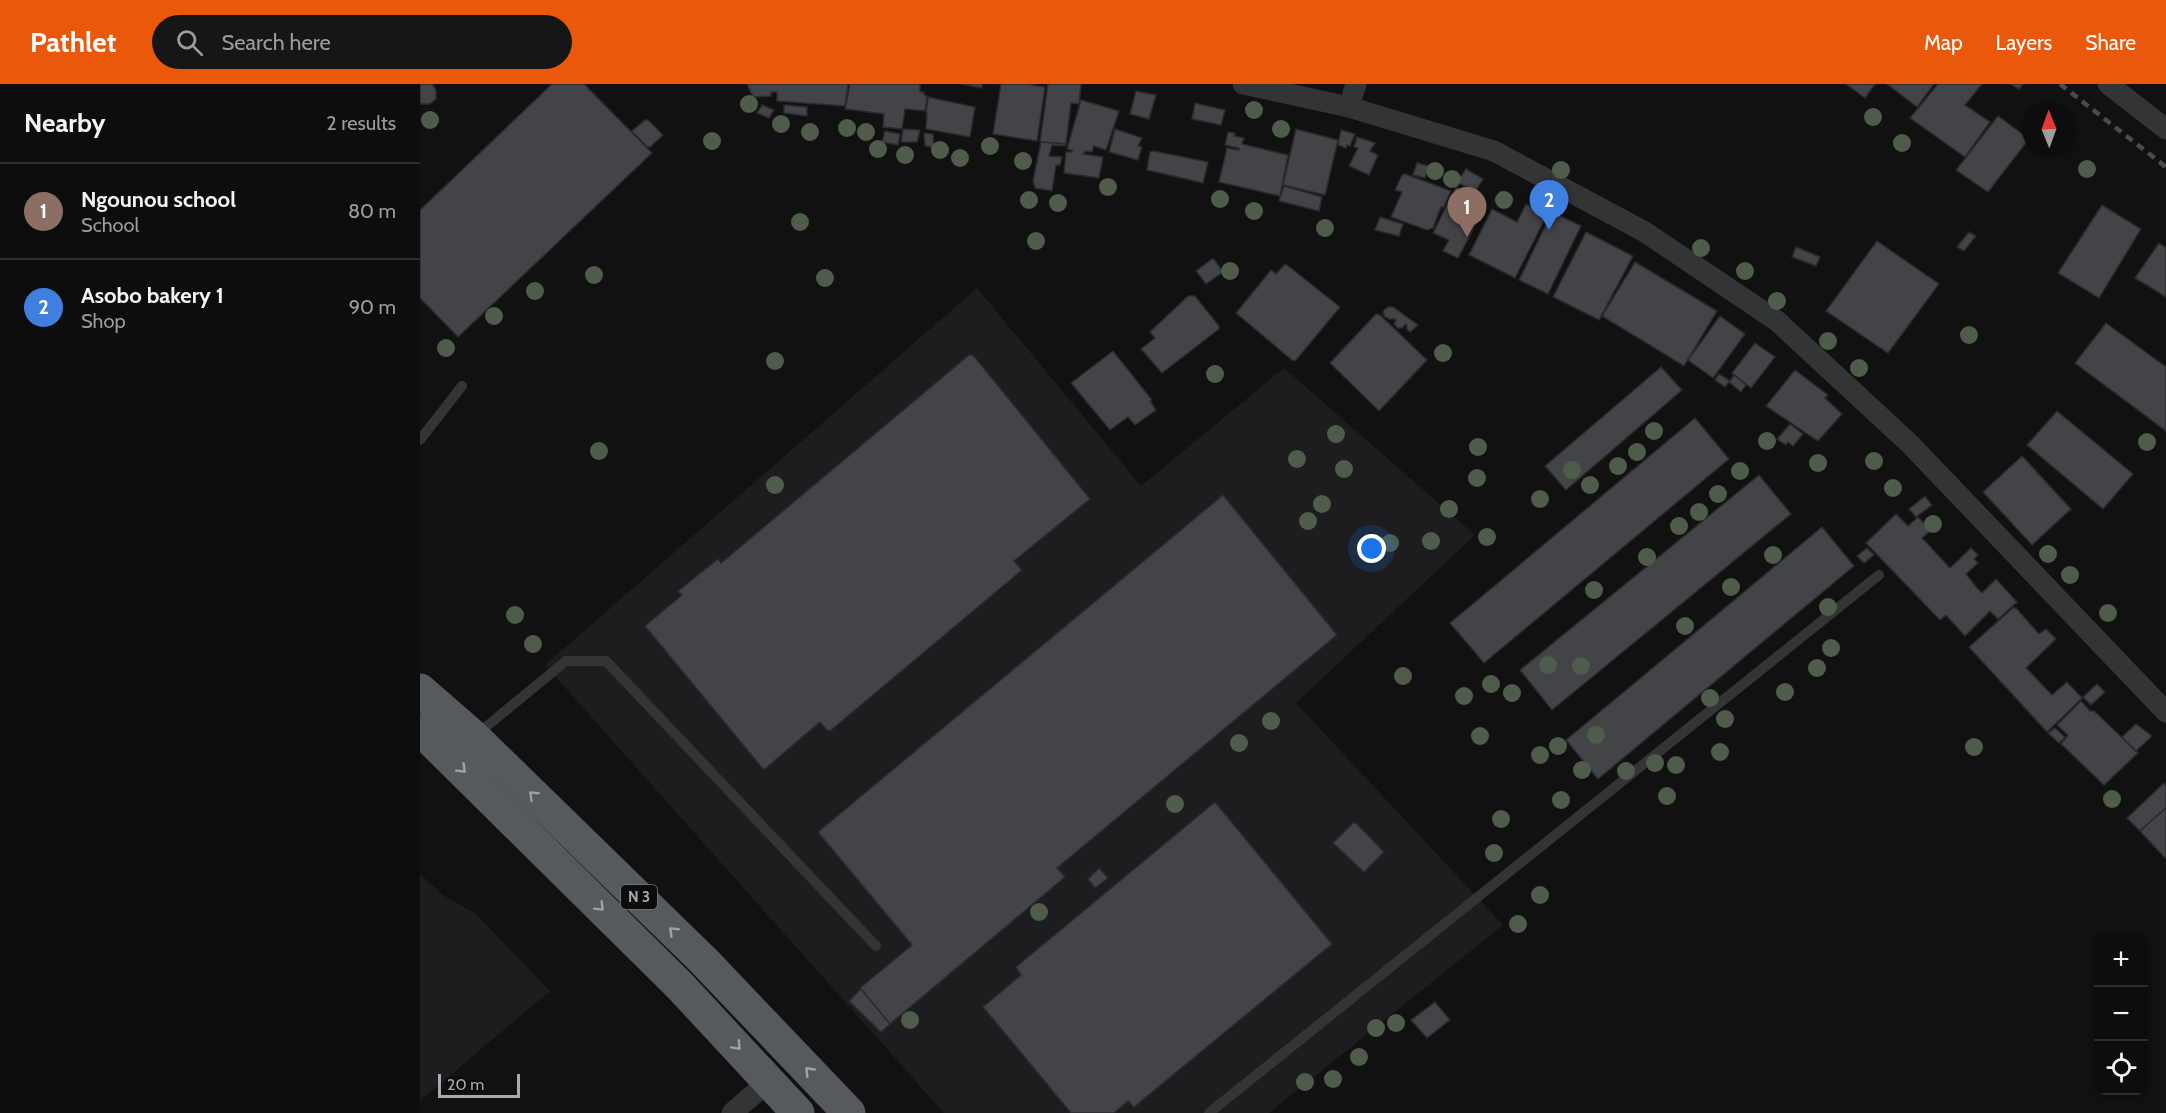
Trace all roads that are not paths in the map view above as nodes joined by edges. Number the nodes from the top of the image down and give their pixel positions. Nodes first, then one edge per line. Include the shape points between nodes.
1 (1244, 84) edge
2 (1356, 84) edge
3 (2108, 84) edge
4 (1349, 106) junction
5 (2166, 129) edge
6 (462, 386) dead end
7 (420, 440) edge
8 (1879, 575) dead end
9 (420, 690) edge
10 (2166, 712) edge
11 (420, 729) edge
12 (474, 737) junction
13 (876, 946) dead end
14 (704, 961) junction
15 (680, 986) junction
16 (769, 1081) junction
17 (732, 1113) edge
18 (798, 1113) edge
19 (849, 1113) edge
20 (1209, 1113) edge

1 - 4 street
2 - 4 street
3 - 5 street
4 - 10 street via 1494,151 1645,232 1777,321 1910,444
6 - 7 lane
8 - 20 lane
9 - 12 highway, N 3
11 -> 15 highway, N 3
12 - 13 lane via 566,661 606,661
14 -> 12 highway, N 3
14 - 15 highway
19 -> 14 highway, N 3
15 -> 16 highway, N 3
16 - 17 street
16 - 18 highway, N 3

